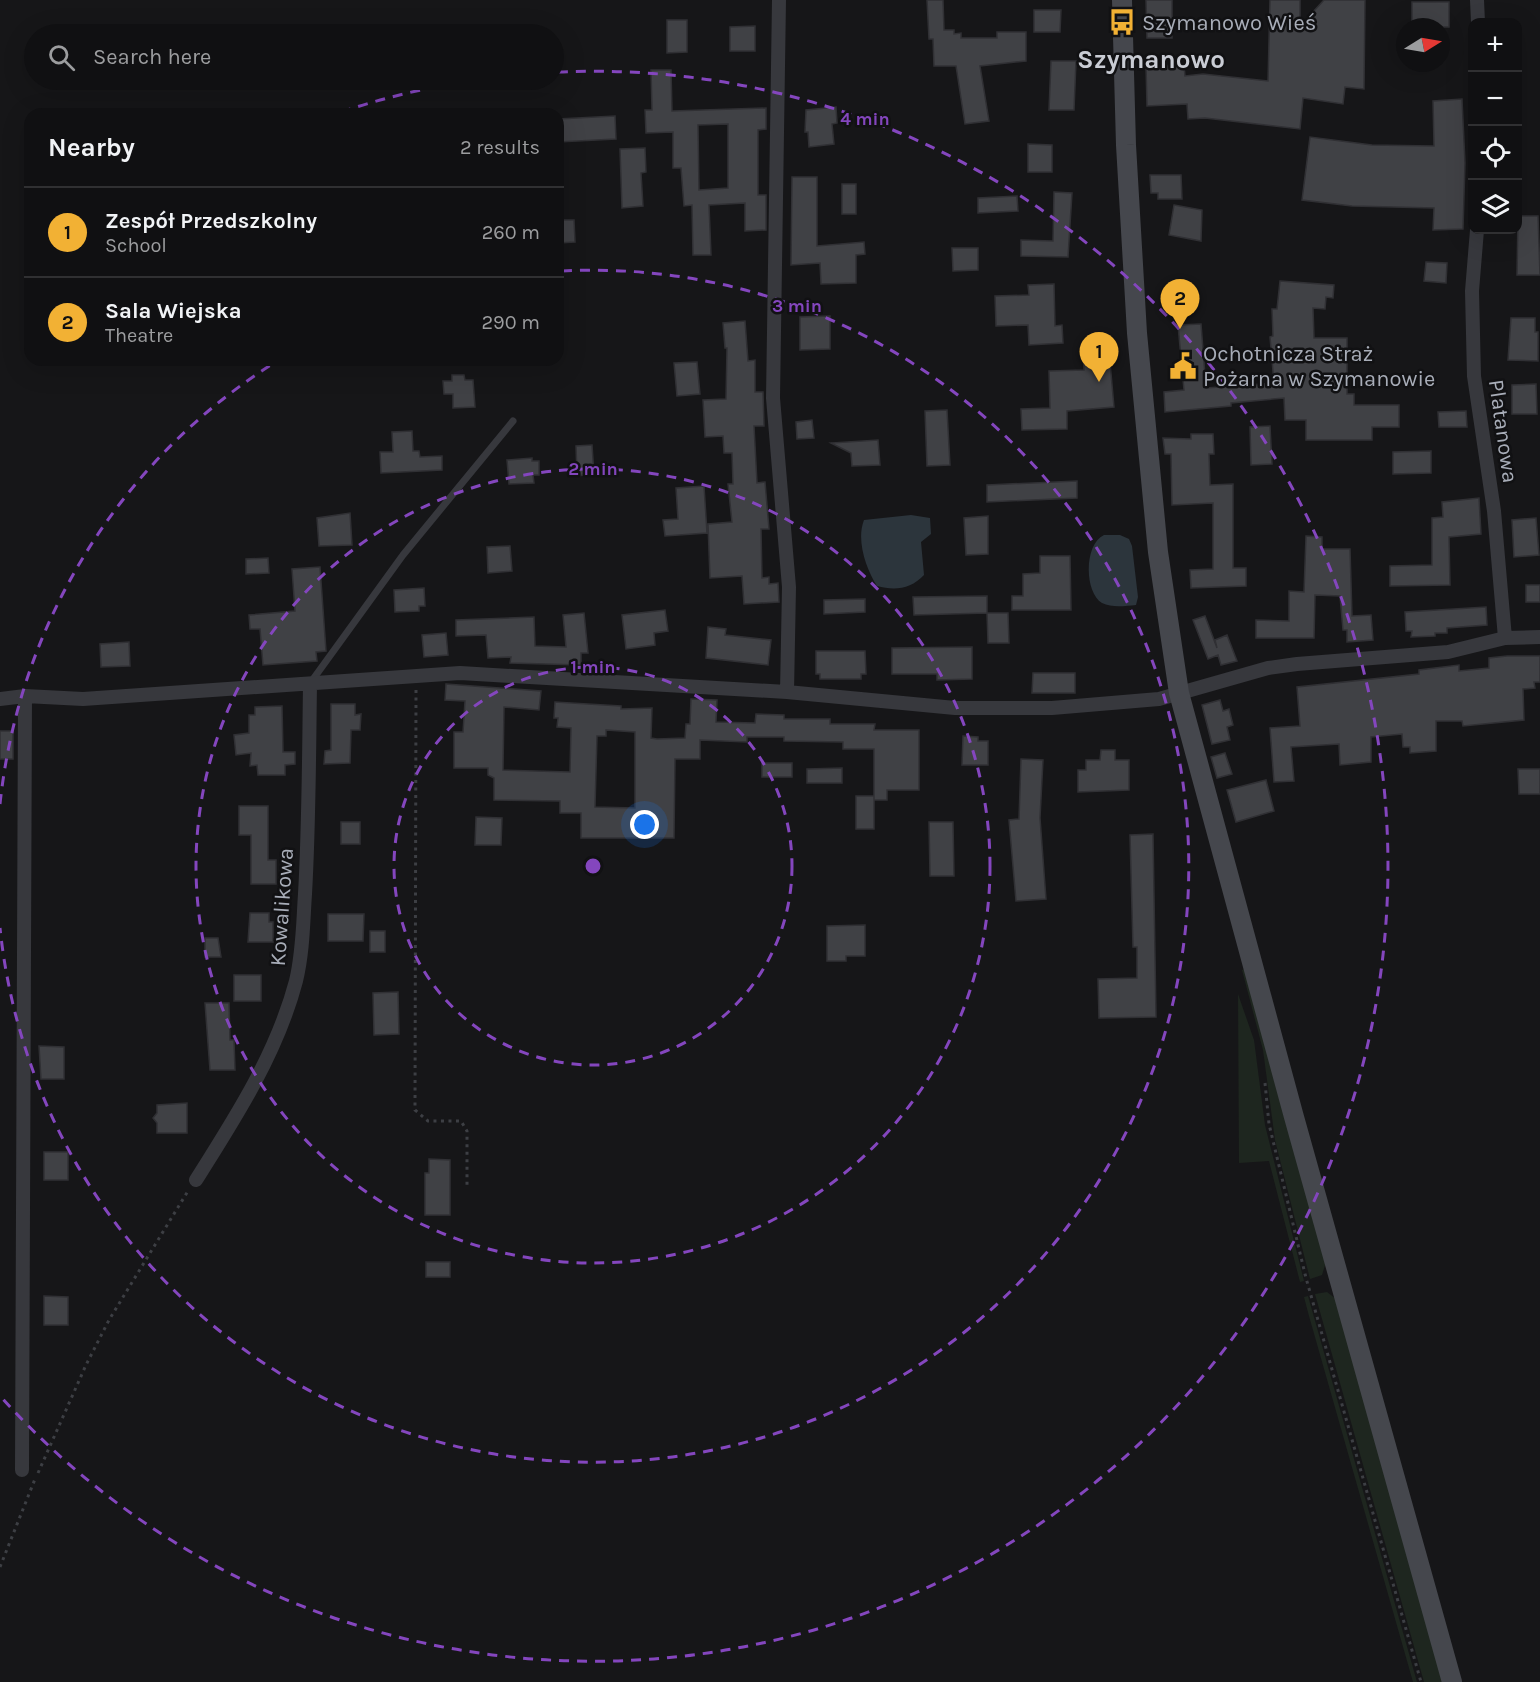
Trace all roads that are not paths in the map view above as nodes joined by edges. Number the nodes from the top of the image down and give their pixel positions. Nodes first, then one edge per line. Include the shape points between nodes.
1 (779, 0) edge
2 (1122, 0) edge
3 (1478, 0) edge
4 (1478, 18) edge
5 (1477, 234) edge
6 (513, 421) dead end
7 (1540, 637) edge
8 (1505, 638) junction
9 (310, 684) junction
10 (787, 692) junction
11 (1179, 693) junction
12 (25, 696) junction
13 (0, 699) edge
14 (196, 1179) road end
15 (22, 1470) dead end
16 (1452, 1682) edge

1 - 10 street via 773,398 789,587
2 - 11 street via 1137,333 1158,552
3 - 4 street
5 - 8 street, Platanowa via 1472,291 1474,376 1494,511
6 - 9 lane via 402,555
7 - 8 street
8 - 11 street via 1448,652 1268,668
9 - 10 street via 460,673
9 - 12 street via 83,699
9 - 14 street, Kowalikowa via 307,867 297,978 279,1032 249,1095
10 - 11 street via 955,708 1052,708 1159,699
11 - 16 street
12 - 13 street
12 - 15 street

